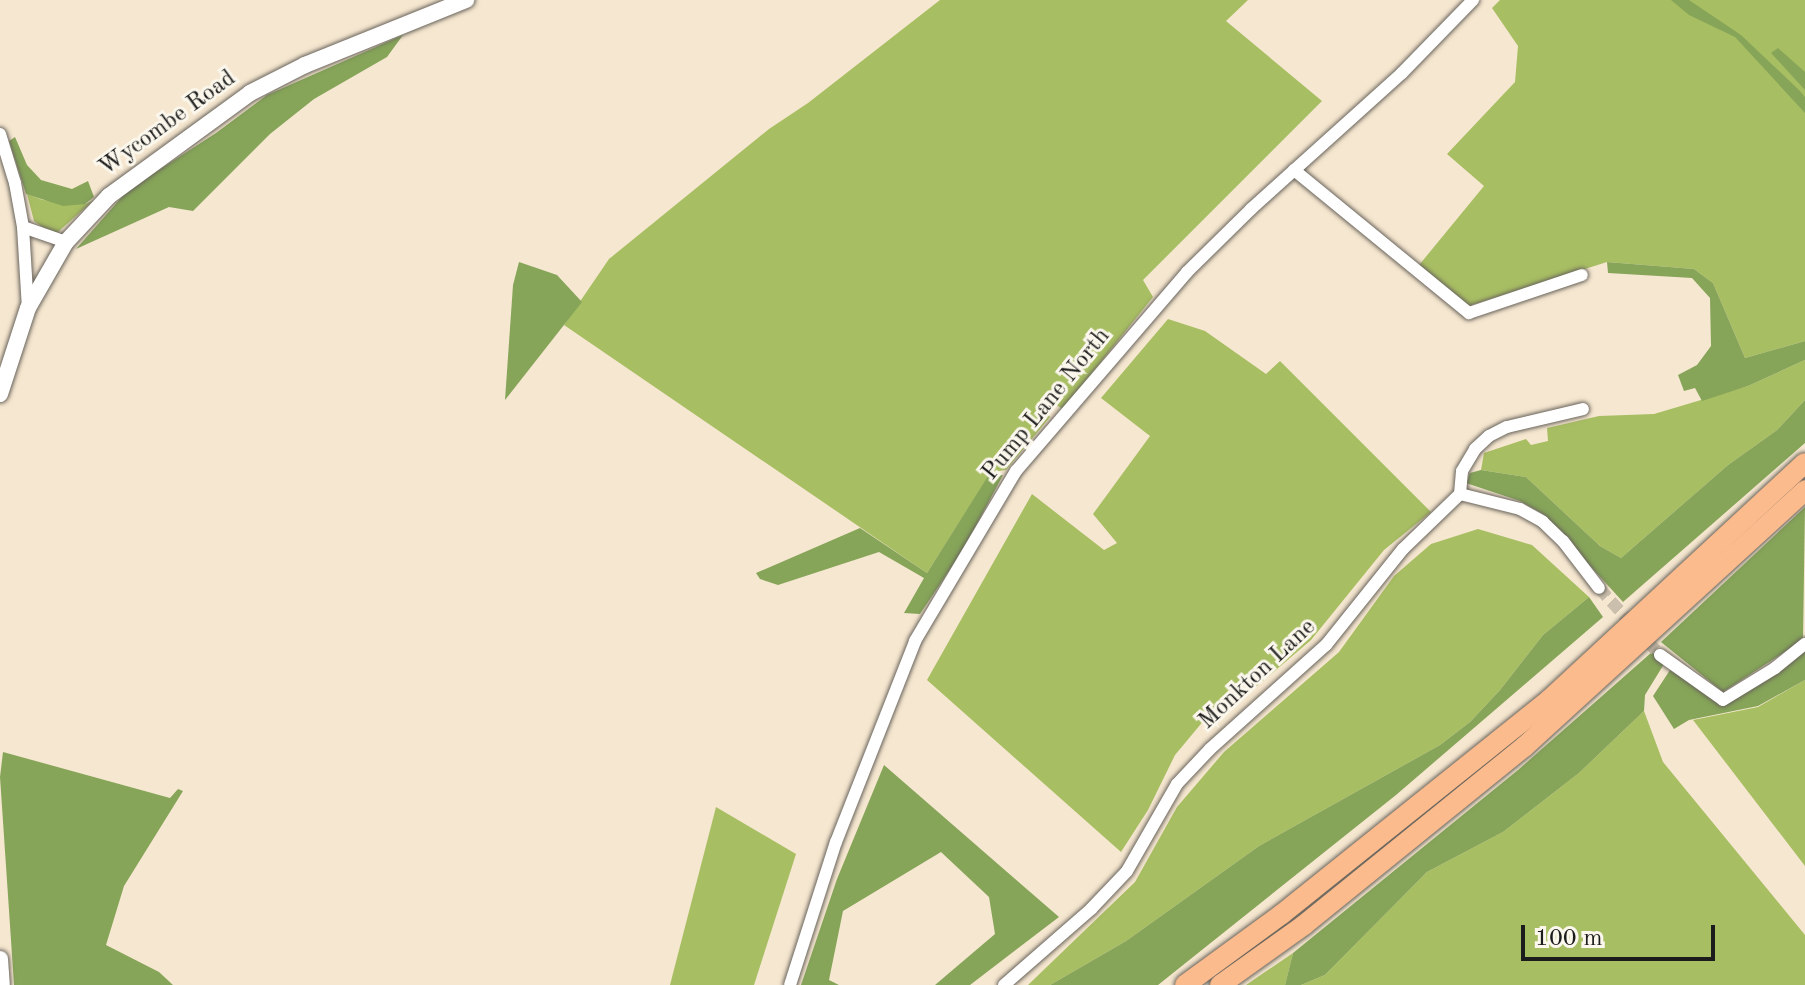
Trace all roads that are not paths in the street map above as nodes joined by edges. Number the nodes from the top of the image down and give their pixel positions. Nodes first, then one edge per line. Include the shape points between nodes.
1 (466, 0) edge
2 (1473, 0) edge
3 (0, 134) edge
4 (1294, 170) junction
5 (23, 227) junction
6 (66, 242) junction
7 (1582, 275) dead end
8 (28, 308) junction
9 (0, 394) edge
10 (1583, 409) dead end
11 (1805, 463) edge
12 (1805, 490) edge
13 (1460, 494) junction
14 (1599, 588) tunnel mouth
15 (1805, 644) edge
16 (1660, 655) tunnel mouth
17 (0, 959) edge
18 (2, 985) edge
19 (790, 985) edge
20 (1004, 985) edge
21 (1185, 985) edge
22 (1220, 985) edge

1 - 6 street, Wycombe Road via 250,93 109,196
2 - 4 street, Pump Lane North via 1402,73
3 - 5 street
4 - 7 street via 1469,313
4 - 19 street, Pump Lane North via 1187,272 1016,471 915,641 836,842
5 - 6 street
5 - 8 street
6 - 8 street, Wycombe Road
8 - 9 street, Wycombe Road
10 - 13 street via 1489,436 1462,471
11 - 21 highway via 1550,699
12 - 22 highway via 1524,747 1304,925
13 - 14 street via 1520,509 1543,522
13 - 20 street, Monkton Lane via 1403,549 1326,645 1177,784 1127,871
15 - 16 street via 1723,700
17 - 18 street

